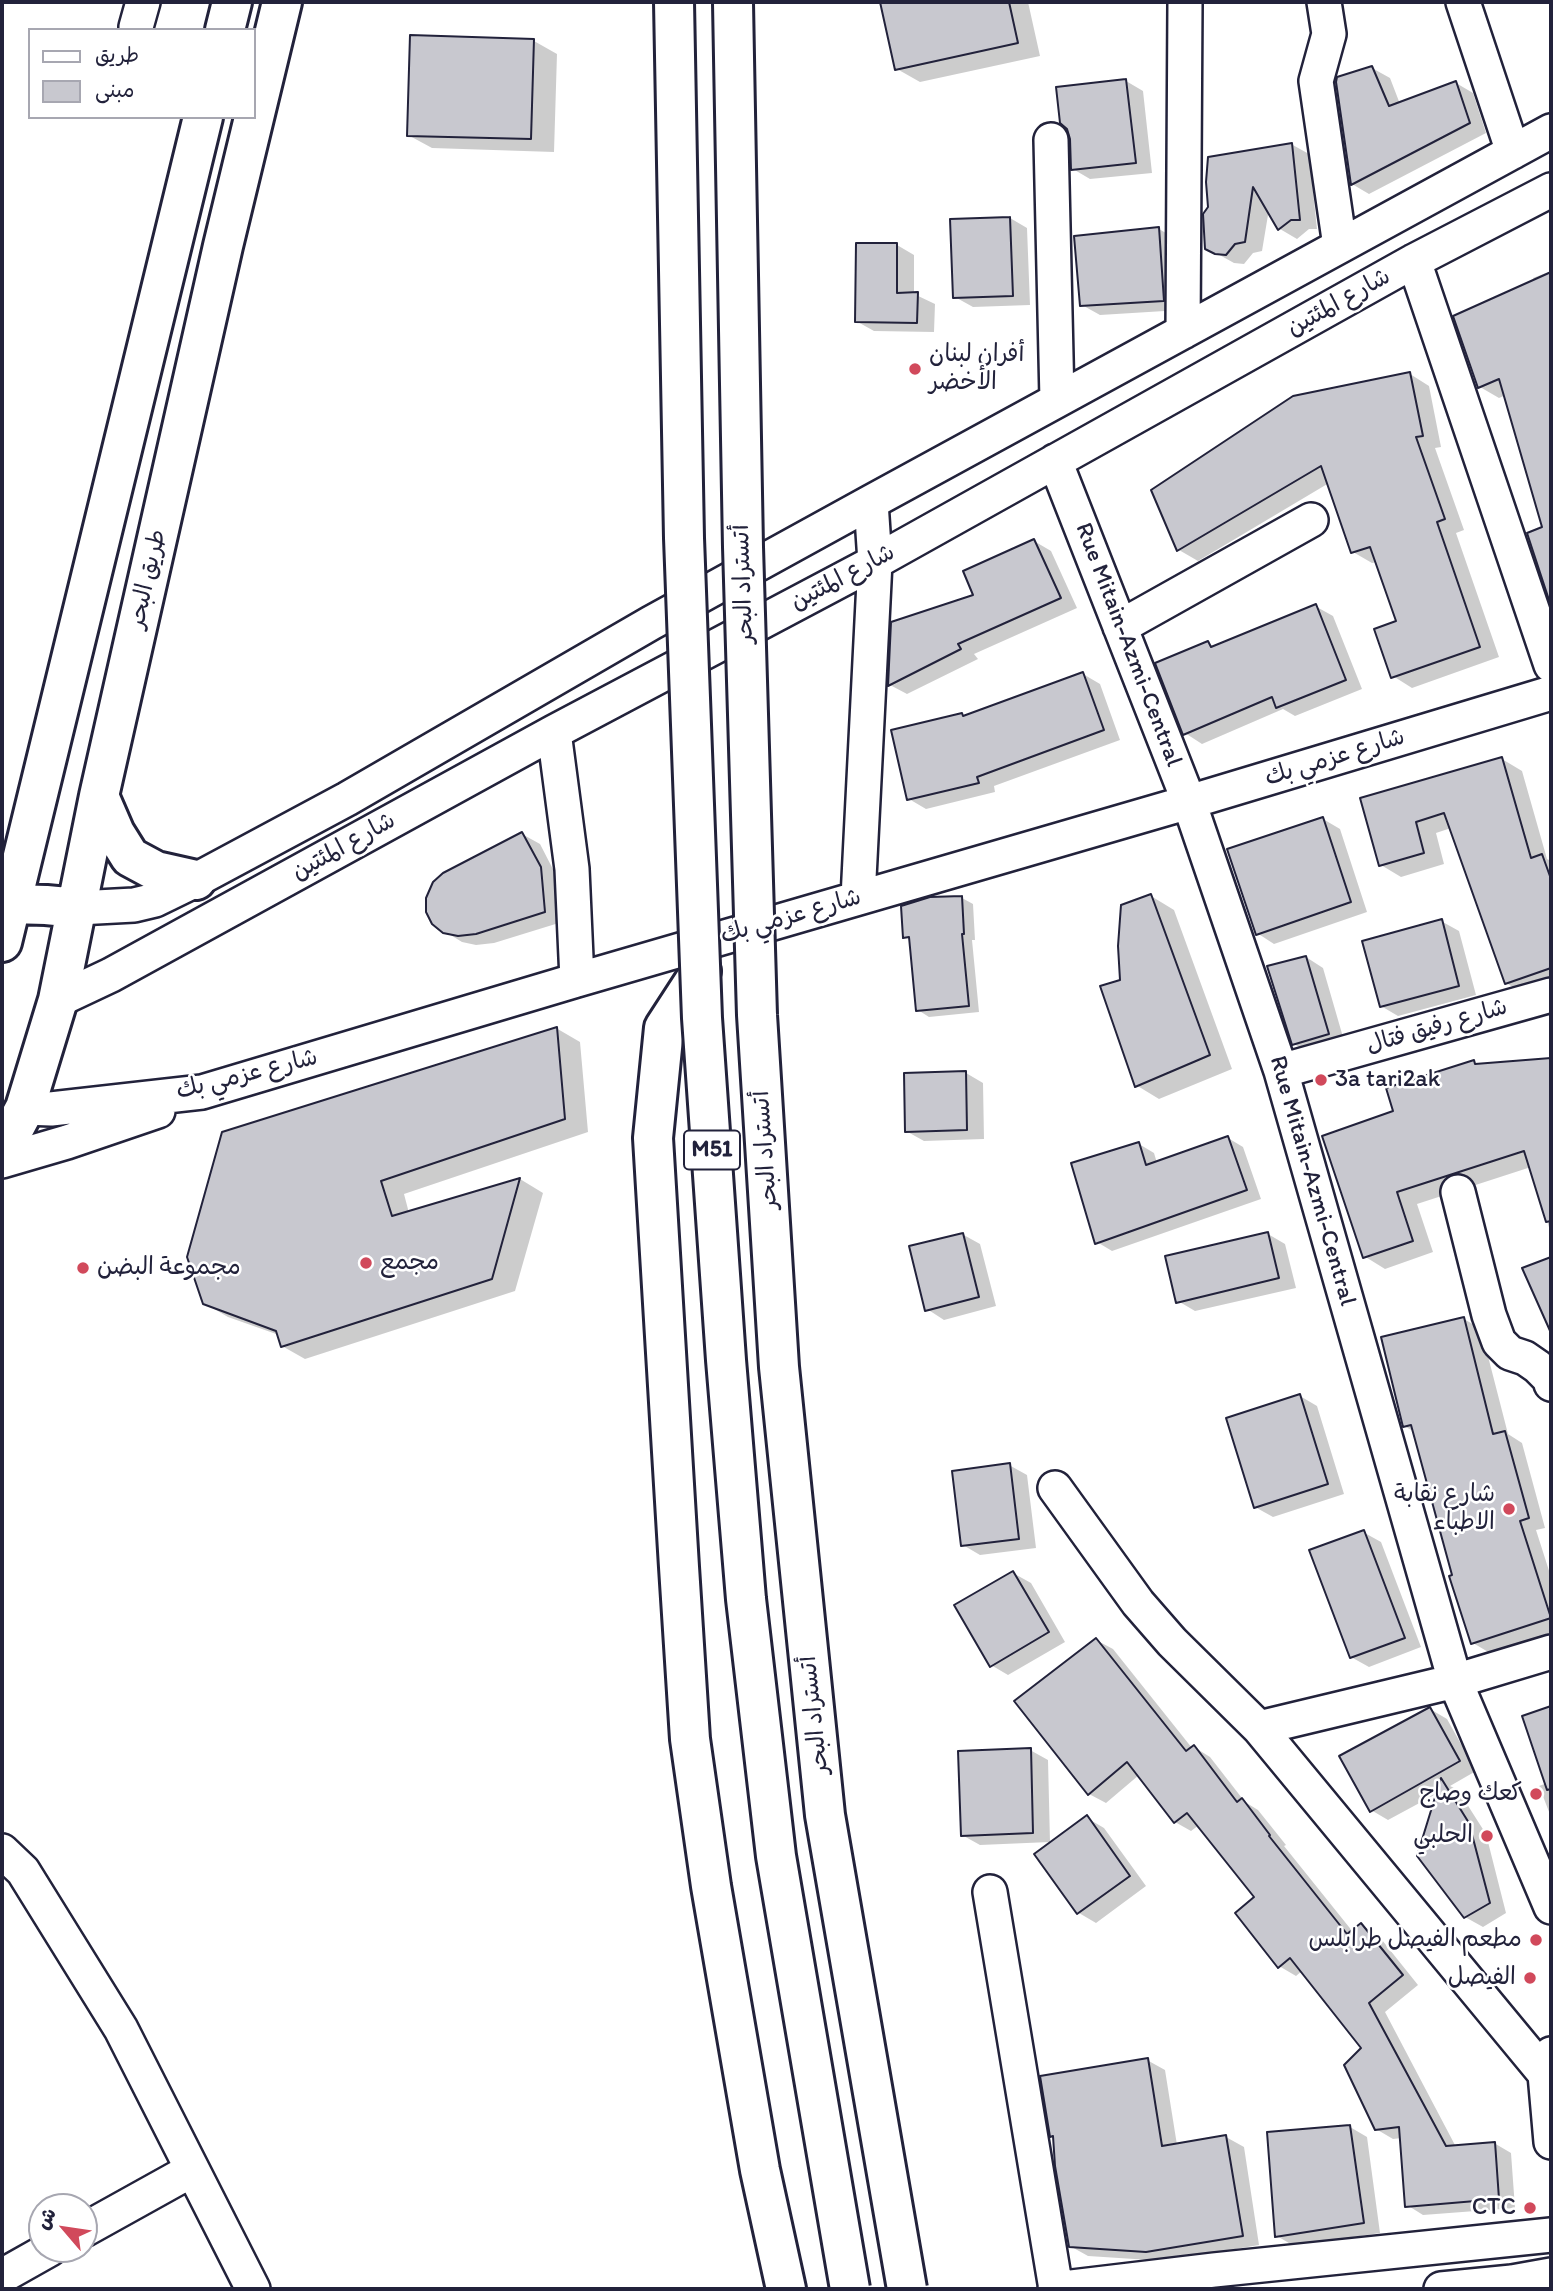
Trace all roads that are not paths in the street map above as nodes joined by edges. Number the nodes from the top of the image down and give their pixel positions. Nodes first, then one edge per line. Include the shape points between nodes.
1 (232, 2) edge
2 (282, 2) edge
3 (674, 2) edge
4 (733, 2) edge
5 (1185, 2) edge
6 (1324, 2) edge
7 (1463, 2) edge
8 (226, 28) edge
9 (256, 110) edge
10 (204, 119) edge
11 (254, 119) edge
12 (1551, 131) edge
13 (1051, 140) dead end
14 (1513, 152) junction
15 (1551, 190) edge
16 (175, 234) junction
17 (223, 246) junction
18 (1340, 246) junction
19 (1414, 261) junction
20 (1182, 332) junction
21 (1057, 400) junction
22 (1055, 461) junction
23 (871, 502) junction
24 (1311, 520) dead end
25 (875, 562) junction
26 (1120, 627) junction
27 (1551, 665) edge
28 (1551, 693) edge
29 (554, 732) junction
30 (99, 796) junction
31 (1189, 802) junction
32 (196, 880) junction
33 (858, 898) junction
34 (9, 904) junction
35 (78, 908) junction
36 (2, 942) edge
37 (701, 971) junction
38 (577, 980) junction
39 (1551, 995) edge
40 (58, 1000) junction
41 (1282, 1071) junction
42 (202, 1092) junction
43 (8, 1138) edge
44 (1458, 1192) dead end
45 (1551, 1384) edge
46 (1055, 1488) dead end
47 (1551, 1652) edge
48 (1455, 1681) junction
49 (1259, 1728) junction
50 (2, 1851) edge
51 (990, 1892) dead end
52 (1551, 1907) edge
53 (1548, 2064) edge
54 (1551, 2142) edge
55 (192, 2170) junction
56 (98, 2222) edge
57 (1551, 2235) edge
58 (28, 2261) edge
59 (1551, 2275) edge
60 (2, 2276) edge
61 (1513, 2286) edge
62 (253, 2289) edge
63 (786, 2289) edge
64 (850, 2289) edge
65 (907, 2289) edge
66 (1056, 2289) edge
67 (1441, 2289) edge

1 - 8 highway
2 - 9 highway, طريق البحر
3 - 37 highway, M51, bridge via 684,538
4 - 65 highway, أتستراد البحر / M51, bridge via 757,1001 779,1367 825,1815
5 - 20 street
6 - 18 street via 1329,34 1316,81
7 - 14 street
10 - 16 highway
11 - 17 highway, طريق البحر
12 - 14 street, شارع المئتين
13 - 21 street
14 - 18 street, شارع المئتين
15 - 19 street, شارع المئتين
16 - 17 highway
16 - 34 highway
17 - 30 highway, طريق البحر
18 - 20 street, شارع المئتين
19 - 22 street, شارع المئتين
19 - 27 street
20 - 21 street, شارع المئتين
21 - 23 street, شارع المئتين
22 - 25 street, شارع المئتين
22 - 26 street, Rue Mitain-Azmi-Central
23 - 25 street
23 - 32 street, شارع المئتين
24 - 26 street
25 - 29 street, شارع المئتين
25 - 33 street
26 - 31 street, Rue Mitain-Azmi-Central
28 - 31 street, شارع عزمي بك
29 - 38 street via 572,869
29 - 40 street, شارع المئتين
30 - 32 highway via 130,857 156,871
30 - 35 highway, طريق البحر
31 - 33 street, شارع عزمي بك
31 - 41 street, Rue Mitain-Azmi-Central
32 - 35 street, شارع المئتين via 145,903
33 - 38 street, شارع عزمي بك
34 - 35 highway
34 - 36 highway
35 - 40 highway, طريق البحر
37 - 63 highway via 664,1028 653,1138 680,1593 690,1739 711,1886 760,2170
37 - 64 highway, M51, bridge via 746,1599 776,1856
38 - 42 street, شارع عزمي بك
39 - 41 street, شارع رفيق فتال
40 - 43 highway, طريق البحر
41 - 48 street, Rue Mitain-Azmi-Central
42 - 43 street via 67,1142
42 - 43 street, شارع عزمي بك via 51,1109
44 - 45 street via 1499,1342 1538,1367
46 - 49 street via 1138,1603
47 - 48 street
48 - 49 street
48 - 52 street, Rue Mitain-Azmi-Central
49 - 53 street
50 - 55 street via 23,1871 121,2029
51 - 66 street
53 - 54 street
55 - 56 street
55 - 62 street
57 - 66 street
58 - 60 street
59 - 61 street
61 - 67 street

